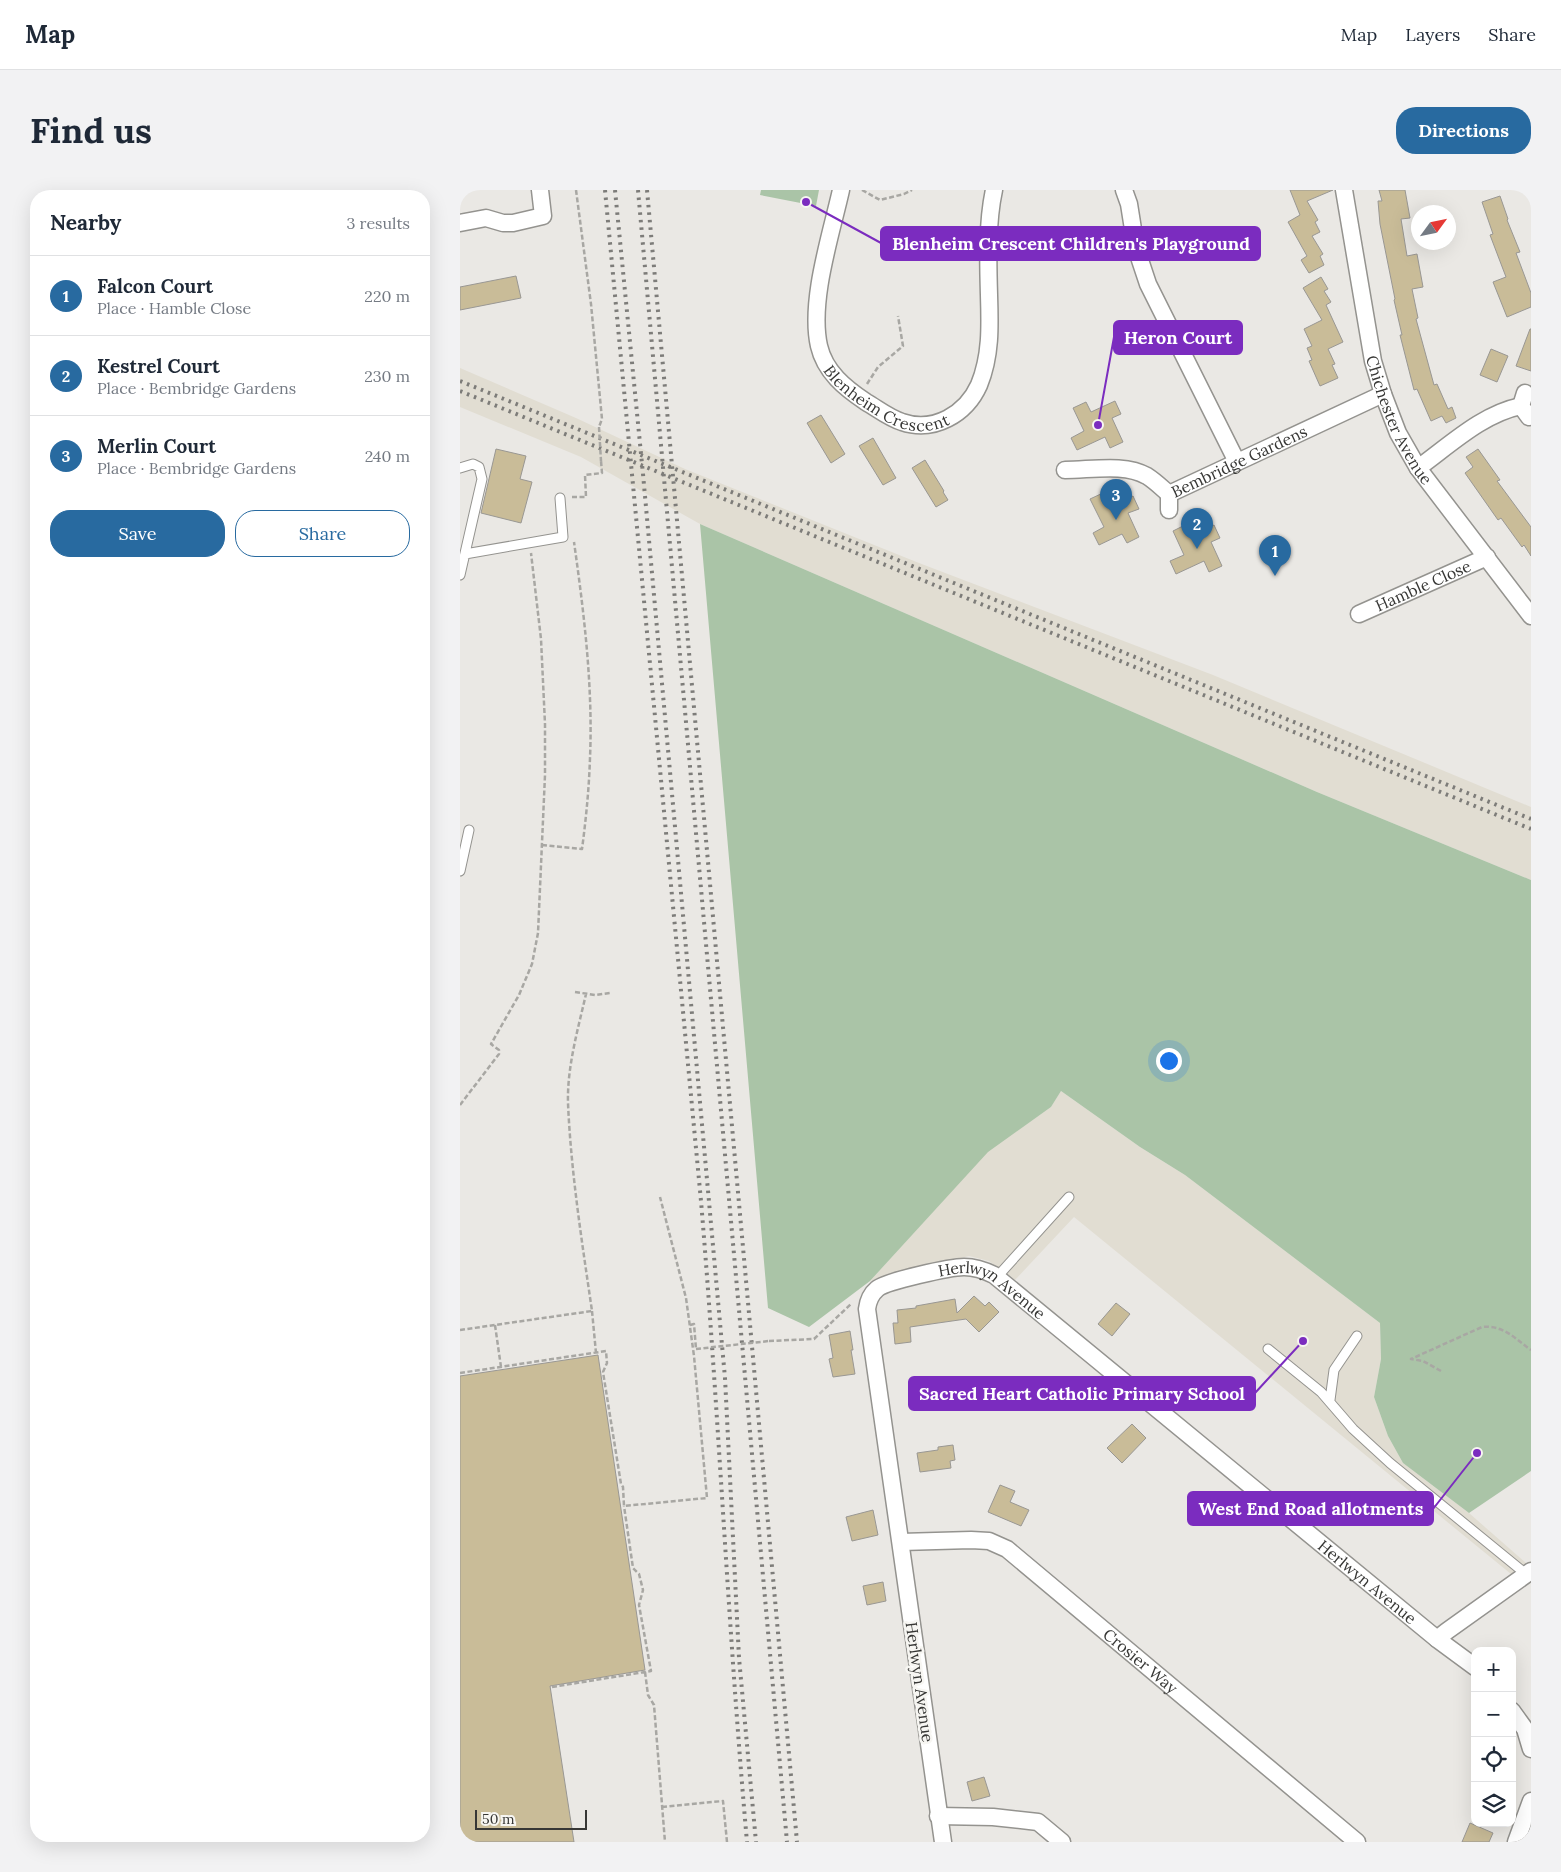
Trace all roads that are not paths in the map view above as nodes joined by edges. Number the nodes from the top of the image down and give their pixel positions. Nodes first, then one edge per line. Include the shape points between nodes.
1 (540, 190) edge
2 (841, 190) edge
3 (994, 190) edge
4 (1124, 190) edge
5 (1344, 190) edge
6 (460, 223) edge
7 (1383, 394) junction
8 (1525, 406) dead end
9 (1237, 462) junction
10 (460, 468) edge
11 (1418, 468) junction
12 (1065, 470) dead end
13 (560, 498) dead end
14 (465, 554) junction
15 (1487, 557) junction
16 (460, 575) edge
17 (1530, 612) edge
18 (1359, 614) dead end
19 (470, 830) dead end
20 (460, 871) edge
21 (1069, 1197) dead end
22 (998, 1277) junction
23 (1357, 1336) dead end
24 (1268, 1348) dead end
25 (1330, 1400) junction
26 (901, 1542) junction
27 (1529, 1573) edge
28 (1437, 1639) junction
29 (1471, 1665) edge
30 (1516, 1717) edge
31 (1531, 1749) edge
32 (1531, 1801) edge
33 (938, 1816) junction
34 (943, 1842) edge
35 (1062, 1842) edge
36 (1357, 1842) edge
37 (1516, 1842) edge

1 - 6 street via 543,216 513,223 486,218
2 - 3 street, Blenheim Crescent via 816,311 819,348 828,368 842,385 891,418 915,425 940,422 962,409 972,398 984,370 990,339 990,224
4 - 9 street via 1136,248 1148,284
5 - 7 street, Chichester Avenue via 1373,361
7 - 9 street, Bembridge Gardens
7 - 11 street, Chichester Avenue via 1398,433
8 - 11 street via 1504,410 1484,420
9 - 12 street, Bembridge Gardens via 1169,502 1146,475 1135,471
10 - 14 lane via 473,464 479,468 482,479
11 - 15 street, Chichester Avenue
13 - 14 lane via 563,537
14 - 16 lane
15 - 17 street, Chichester Avenue
15 - 18 street, Hamble Close
19 - 20 lane
21 - 22 lane
22 - 26 street, Herlwyn Avenue via 981,1268 963,1266 902,1278 878,1288 869,1299 867,1309
22 - 28 street, Herlwyn Avenue
23 - 25 lane via 1334,1370
24 - 25 lane
25 - 27 lane via 1353,1429 1390,1463
26 - 33 street, Herlwyn Avenue
26 - 36 street, Crosier Way via 971,1540 1008,1549
27 - 28 street
28 - 29 street, Herlwyn Avenue
30 - 31 street via 1525,1729
32 - 37 street
33 - 34 street, Herlwyn Avenue
33 - 35 street via 1038,1822

